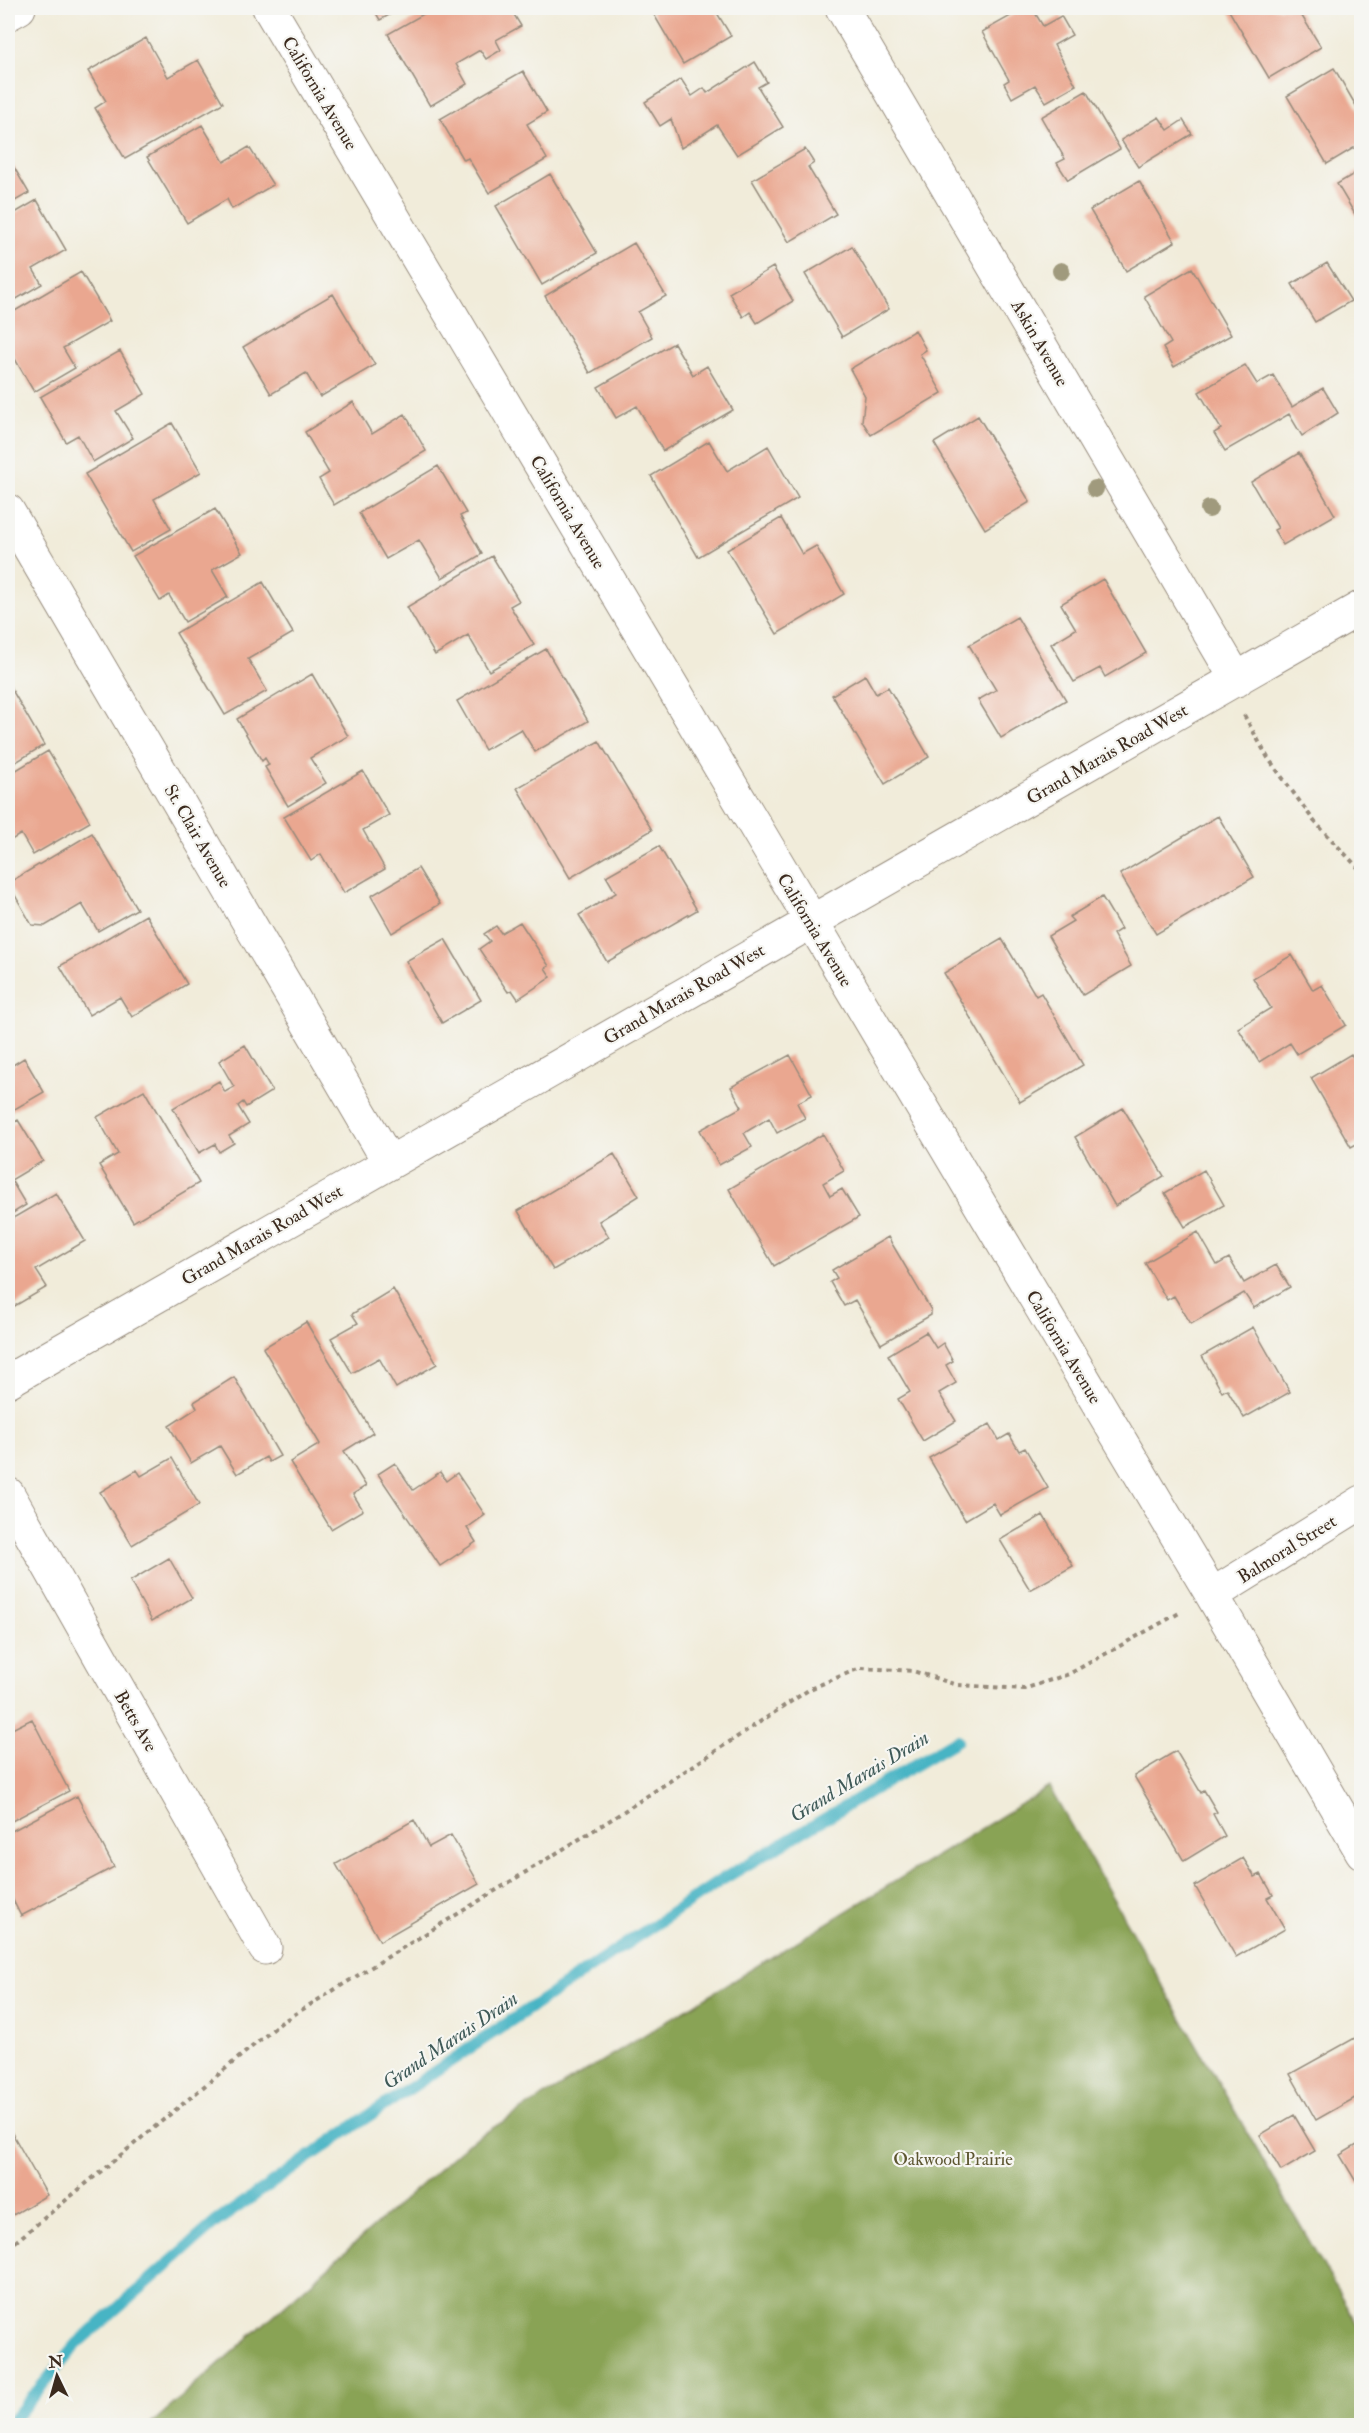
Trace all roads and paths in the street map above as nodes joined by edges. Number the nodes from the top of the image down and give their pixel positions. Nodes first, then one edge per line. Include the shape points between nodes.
1 (19, 8) edge
2 (269, 8) edge
3 (842, 8) edge
4 (8, 14) edge
5 (8, 511) edge
6 (1362, 607) edge
7 (1238, 680) junction
8 (1243, 713) dead end
9 (1362, 872) edge
10 (811, 922) junction
11 (389, 1162) junction
12 (8, 1381) edge
13 (8, 1494) edge
14 (1362, 1502) edge
15 (1199, 1602) junction
16 (1362, 1852) edge
17 (266, 1948) dead end
18 (8, 2248) edge

1 - 4 street
2 - 10 street, California Avenue
3 - 7 street, Askin Avenue
5 - 11 street, St. Clair Avenue
6 - 7 street, Grand Marais Road West
7 - 10 street, Grand Marais Road West
8 - 9 path via 1268,758 1314,821
10 - 11 street, Grand Marais Road West
10 - 15 street, California Avenue
11 - 12 street, Grand Marais Road West
13 - 17 street, Betts Ave
14 - 15 street, Balmoral Street
15 - 16 street, California Avenue
15 - 18 path via 1069,1674 1024,1689 957,1685 913,1671 860,1668 810,1689 612,1819 282,2022

